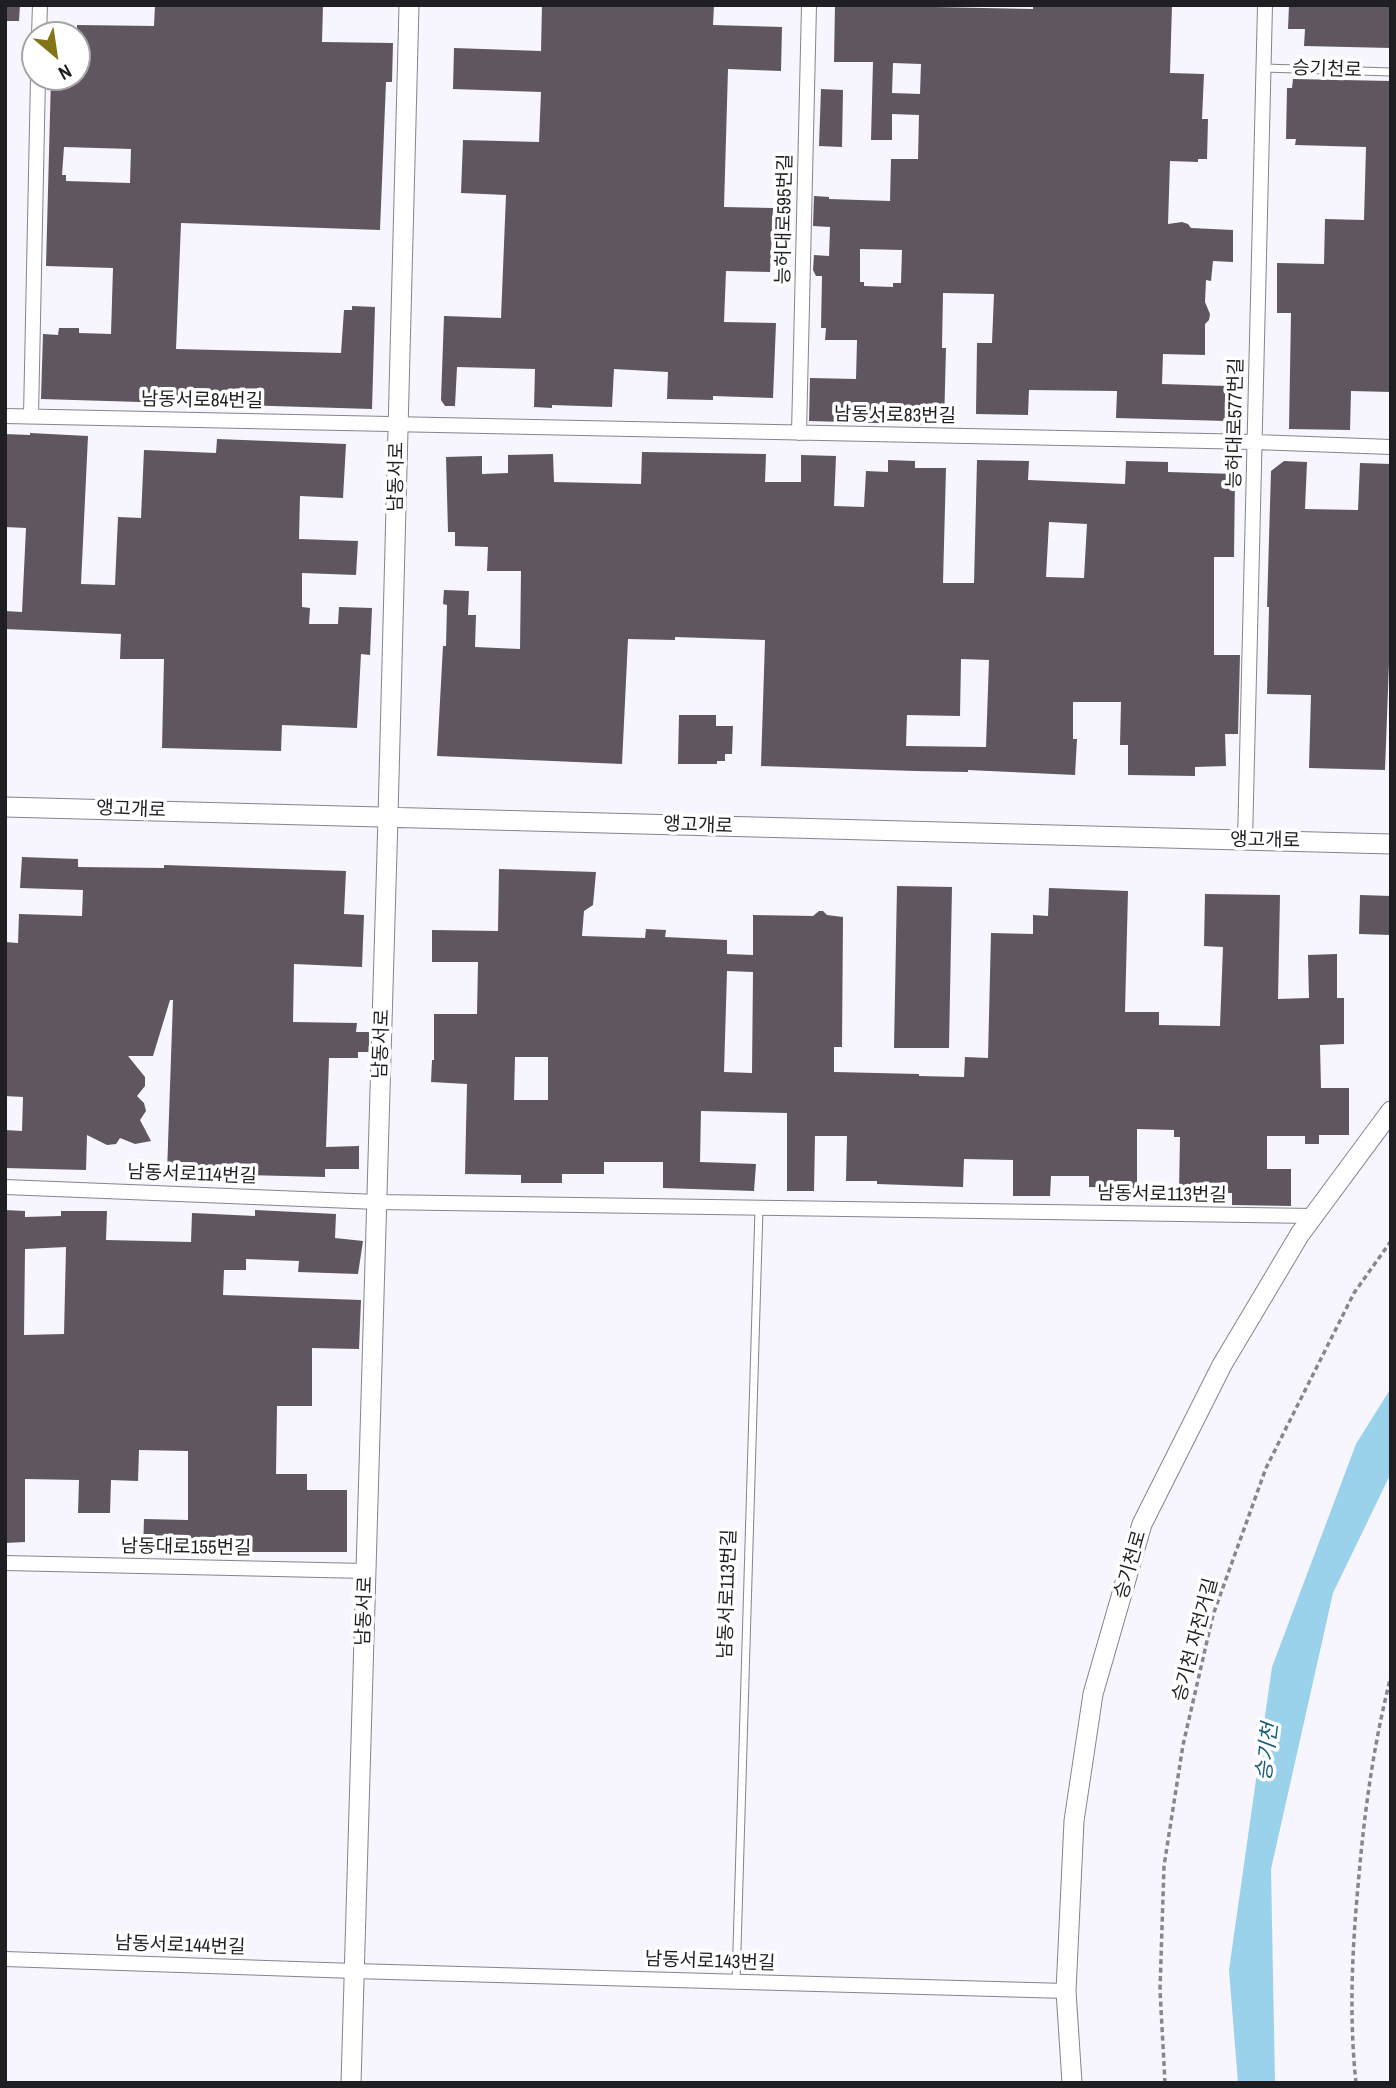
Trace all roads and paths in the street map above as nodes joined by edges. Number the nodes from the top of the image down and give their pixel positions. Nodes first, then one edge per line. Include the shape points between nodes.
1 (410, 5) edge
2 (808, 5) edge
3 (1265, 5) edge
4 (1263, 68) junction
5 (1391, 72) edge
6 (38, 91) edge
7 (5, 416) edge
8 (31, 416) junction
9 (398, 425) junction
10 (799, 433) junction
11 (1255, 442) junction
12 (1391, 447) edge
13 (5, 807) edge
14 (388, 817) junction
15 (1245, 841) junction
16 (1391, 844) edge
17 (1391, 1111) edge
18 (5, 1187) edge
19 (377, 1202) junction
20 (759, 1208) junction
21 (1313, 1216) junction
22 (1391, 1241) edge
23 (5, 1563) edge
24 (366, 1571) junction
25 (1391, 1676) edge
26 (5, 1959) edge
27 (354, 1971) junction
28 (736, 1982) junction
29 (1066, 1991) junction
30 (351, 2083) edge
31 (1072, 2083) edge
32 (1164, 2083) edge
33 (1356, 2083) edge

1 - 9 street, 남동서로
2 - 10 street, 능허대로595번길
3 - 4 street, 능허대로577번길
4 - 5 lane, 승기천로
4 - 11 street, 능허대로577번길
6 - 8 street
7 - 8 street, 남동서로84번길
8 - 9 street, 남동서로84번길
9 - 10 street, 남동서로83번길
9 - 14 street, 남동서로
10 - 11 street, 남동서로83번길
11 - 12 street, 남동서로83번길
11 - 15 street, 능허대로577번길
13 - 14 street, 앵고개로
14 - 15 street, 앵고개로
14 - 19 street, 남동서로
15 - 16 street, 앵고개로
17 - 21 street, 승기천로
18 - 19 street, 남동서로114번길
19 - 20 street, 남동서로113번길
19 - 24 street, 남동서로
20 - 21 street, 남동서로113번길
20 - 28 lane, 남동서로113번길
21 - 29 street, 승기천로 via 1222,1365 1142,1524 1093,1694 1074,1821
22 - 32 path, 승기천 자전거길 via 1354,1293 1266,1468 1213,1615 1183,1745 1164,1866 1160,1990
23 - 24 street, 남동대로155번길
24 - 27 street, 남동서로
25 - 33 path via 1364,1817 1355,1917 1352,2042
26 - 27 street, 남동서로144번길
27 - 28 street, 남동서로143번길
27 - 30 street, 남동서로
28 - 29 street, 남동서로143번길
29 - 31 street, 승기천로

